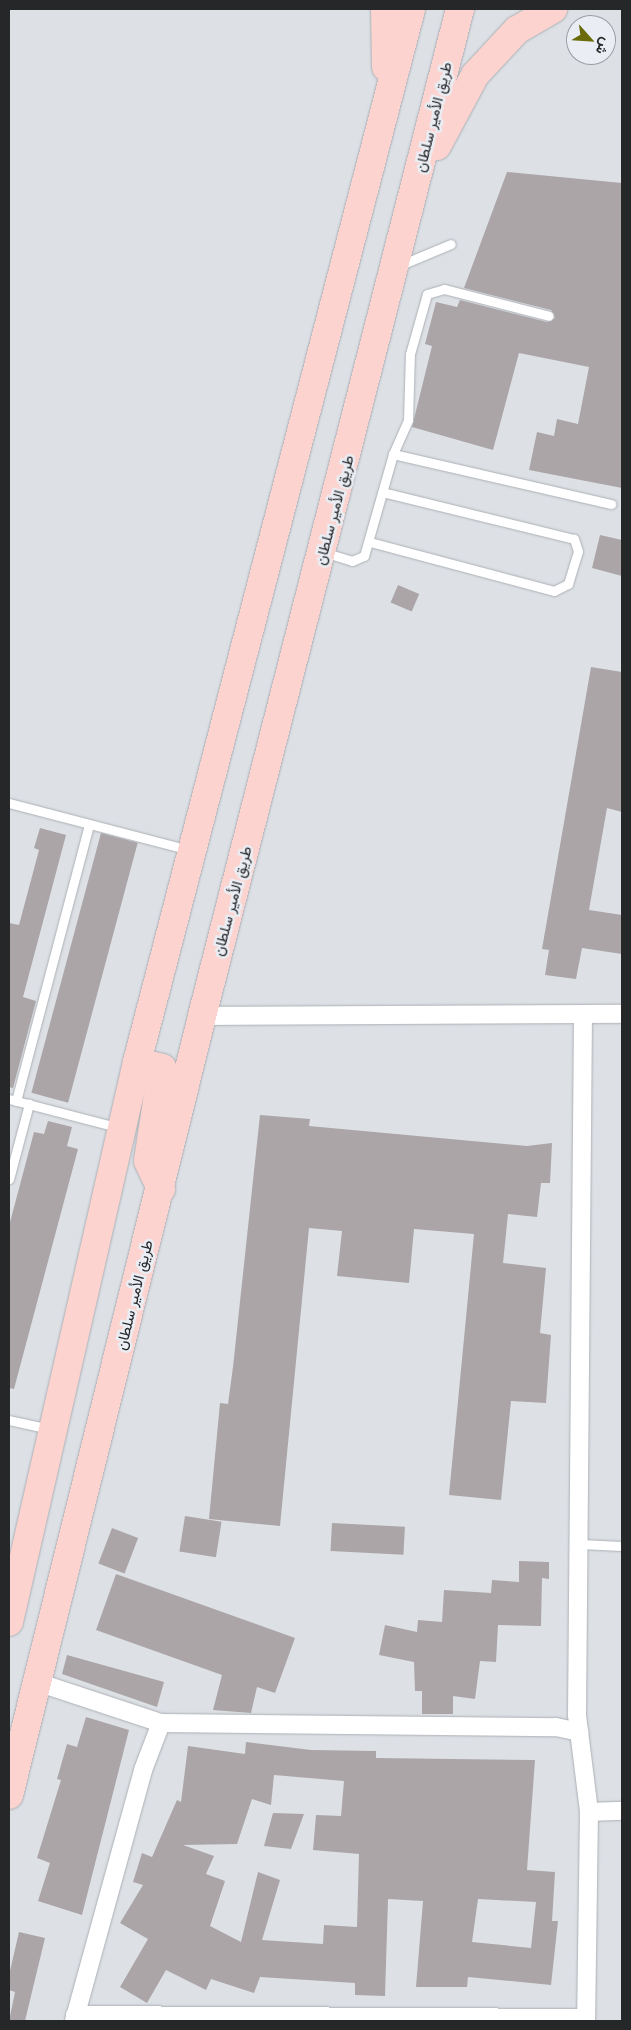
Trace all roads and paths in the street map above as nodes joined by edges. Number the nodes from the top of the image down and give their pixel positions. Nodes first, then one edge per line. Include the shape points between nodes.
1 (385, 9) edge
2 (411, 9) edge
3 (460, 9) edge
4 (553, 9) edge
5 (386, 98) junction
6 (417, 185) junction
7 (451, 244) dead end
8 (397, 267) junction
9 (549, 316) dead end
10 (393, 454) junction
11 (383, 492) junction
12 (611, 504) dead end
13 (370, 542) junction
14 (323, 552) junction
15 (9, 803) edge
16 (89, 824) junction
17 (192, 851) junction
18 (582, 1014) junction
19 (622, 1014) edge
20 (202, 1016) junction
21 (137, 1062) junction
22 (12, 1100) edge
23 (29, 1104) junction
24 (122, 1128) junction
25 (9, 1179) edge
26 (161, 1189) junction
27 (9, 1420) edge
28 (53, 1430) junction
29 (580, 1544) junction
30 (622, 1546) edge
31 (9, 1622) edge
32 (37, 1682) junction
33 (161, 1723) junction
34 (579, 1732) junction
35 (9, 1796) edge
36 (622, 1811) edge
37 (589, 1812) junction
38 (75, 2018) edge
39 (586, 2020) edge

1 - 5 main road
2 - 5 main road
3 - 6 main road, طريق الأمير سلطان
4 - 6 main road via 517,30 475,75
5 - 17 main road
6 - 8 main road, طريق الأمير سلطان
7 - 8 lane
8 - 14 main road, طريق الأمير سلطان
9 - 10 lane via 444,289 430,291 410,354 408,420
10 - 11 lane
10 - 12 lane
11 - 13 lane
11 - 13 lane via 574,539 578,551 568,584 554,591
13 - 14 lane via 359,560
14 - 20 main road, طريق الأمير سلطان
15 - 16 lane
16 - 17 lane
16 - 22 lane
17 - 21 main road
18 - 19 street
18 - 20 street
18 - 29 street
20 - 26 main road, طريق الأمير سلطان
21 - 24 main road
21 - 26 main road via 162,1068 148,1161
22 - 23 lane
23 - 24 lane
23 - 25 lane
24 - 28 main road
26 - 32 main road, طريق الأمير سلطان
27 - 28 lane
28 - 31 main road
29 - 30 lane
29 - 34 street
32 - 33 street
32 - 35 main road, طريق الأمير سلطان
33 - 34 street via 556,1728
33 - 38 street via 143,1770
34 - 37 street
36 - 37 street
37 - 39 street
38 - 39 street

